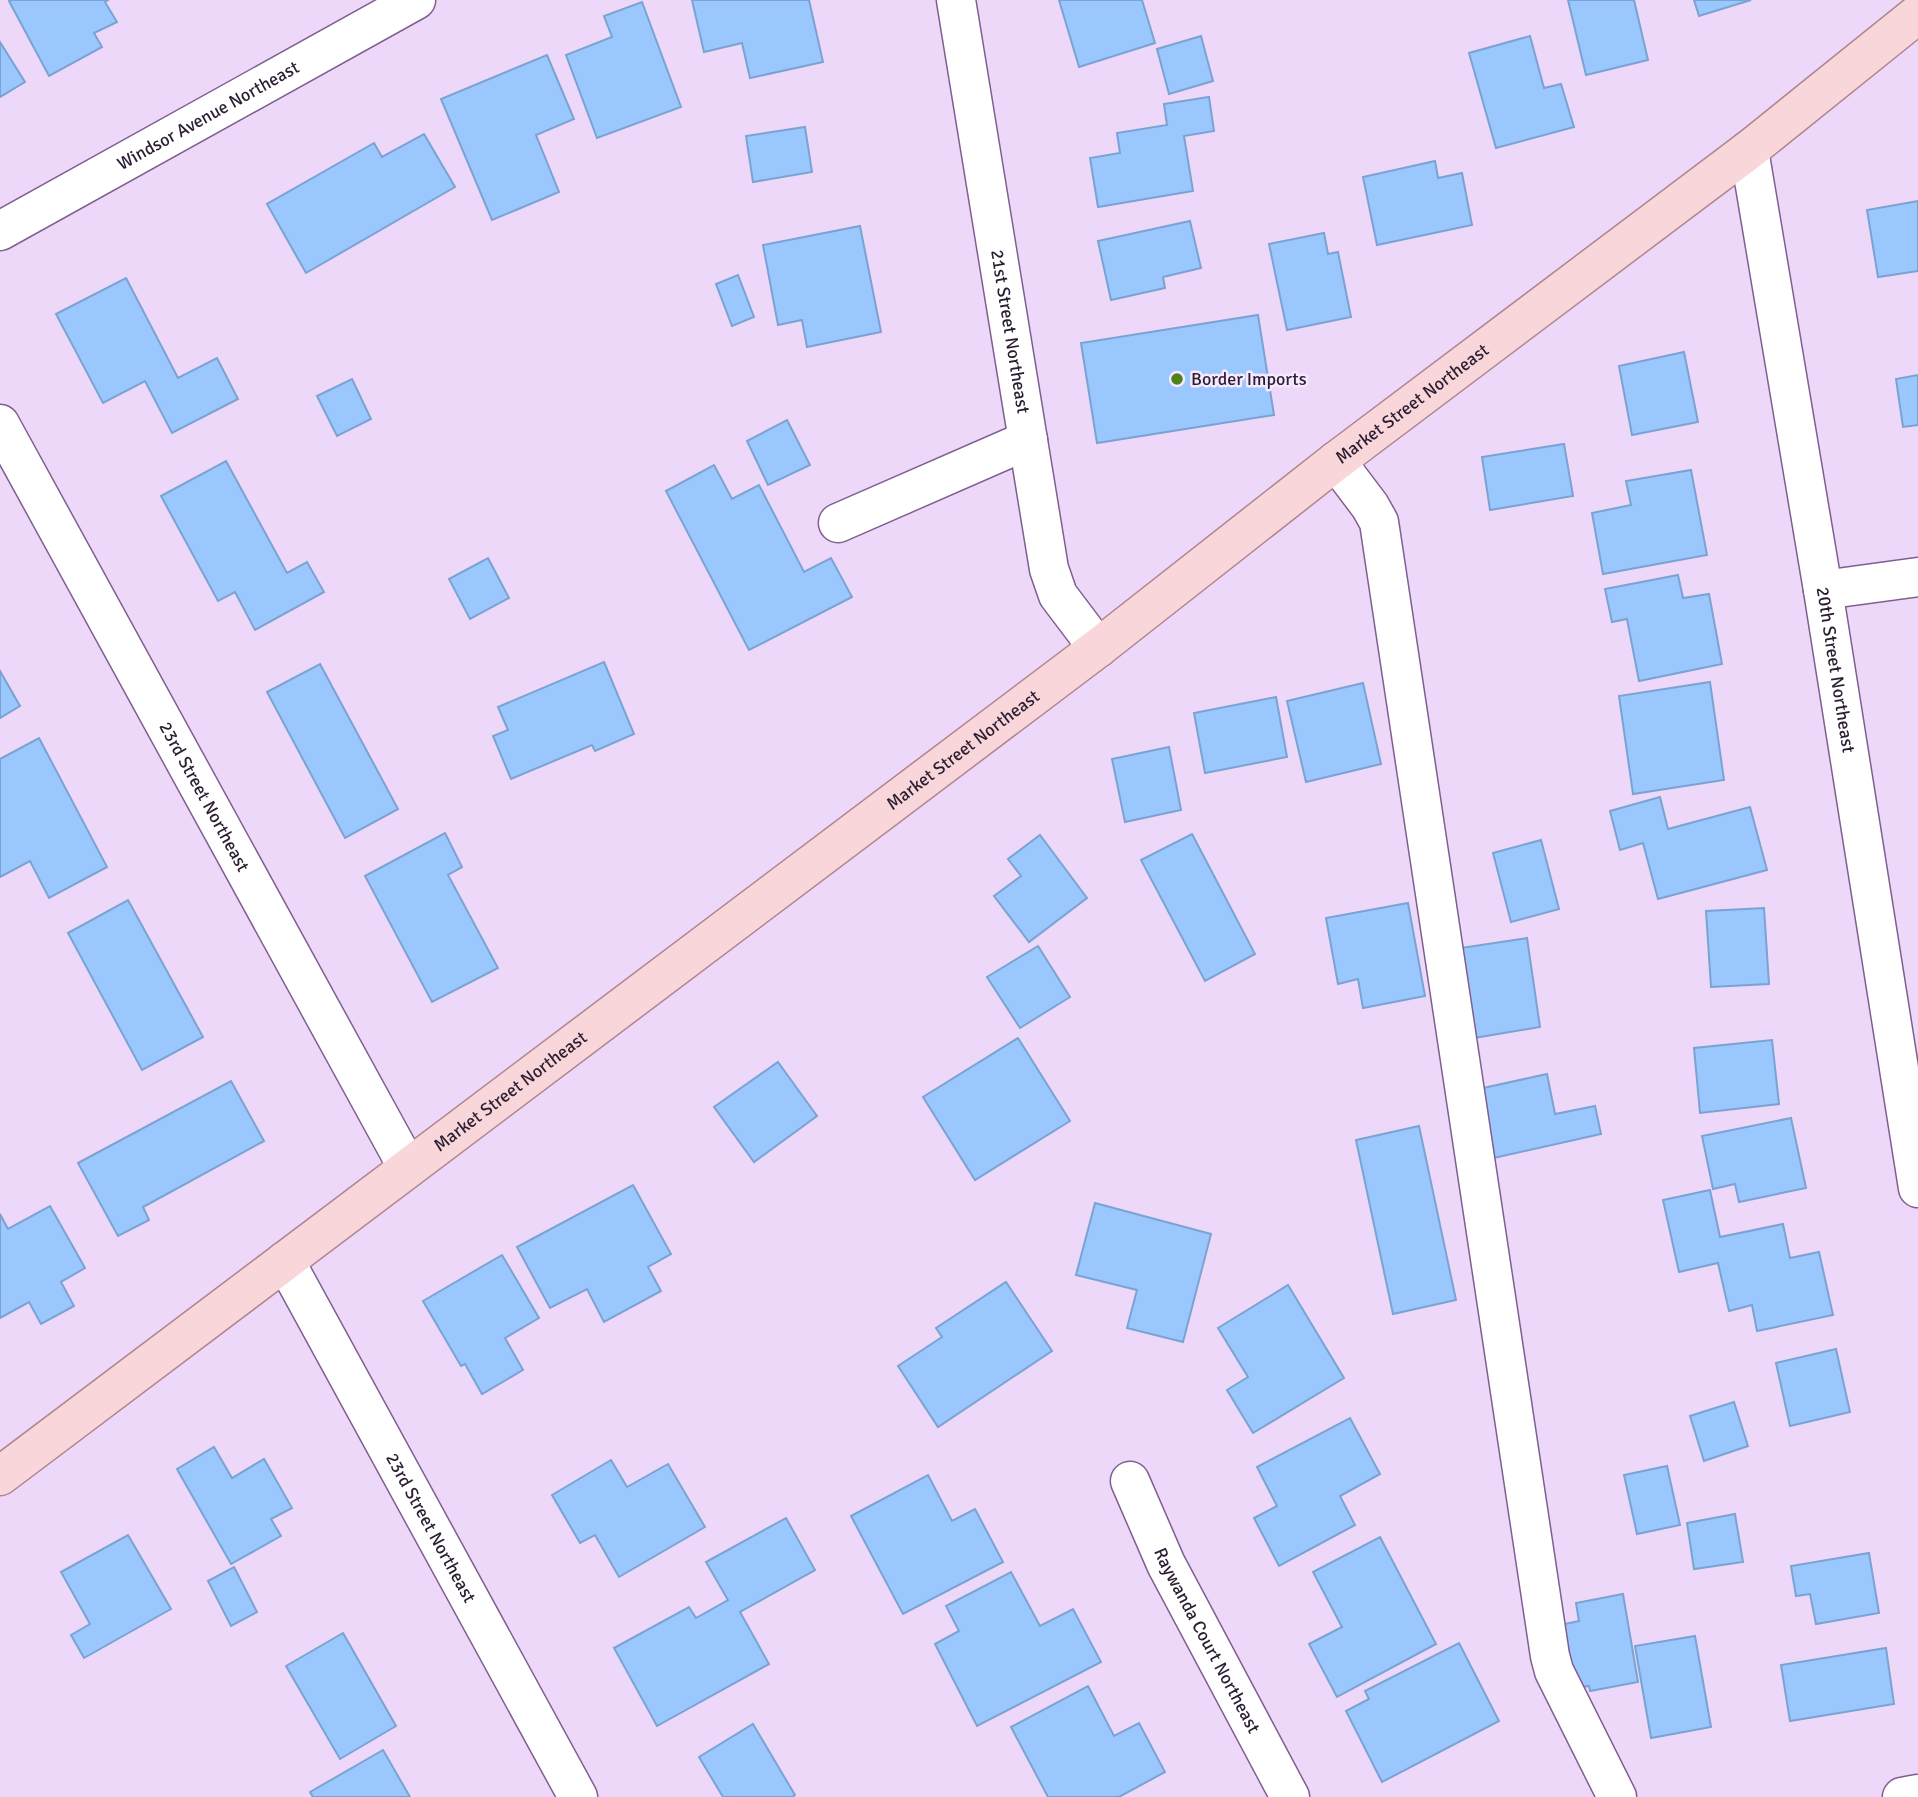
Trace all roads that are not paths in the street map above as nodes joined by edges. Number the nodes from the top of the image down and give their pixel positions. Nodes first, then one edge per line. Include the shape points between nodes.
1 (416, 0) edge
2 (956, 0) edge
3 (1918, 14) edge
4 (1749, 150) junction
5 (0, 231) edge
6 (0, 424) edge
7 (1028, 440) junction
8 (1336, 461) junction
9 (838, 523) dead end
10 (1918, 577) edge
11 (1823, 590) junction
12 (1098, 648) junction
13 (408, 1168) junction
14 (1918, 1188) edge
15 (285, 1261) junction
16 (0, 1476) edge
17 (1130, 1480) dead end
18 (1918, 1794) edge
19 (578, 1797) edge
20 (1290, 1797) edge
21 (1617, 1797) edge
22 (1902, 1797) edge

1 - 5 street, Windsor Avenue Northeast
2 - 7 street, 21st Street Northeast
3 - 4 main road, Market Street Northeast
4 - 8 main road, Market Street Northeast
4 - 11 street, 20th Street Northeast
6 - 13 street, 23rd Street Northeast
7 - 9 street
7 - 12 street, 21st Street Northeast via 1049,569 1058,595
8 - 12 main road, Market Street Northeast
8 - 21 street via 1379,522 1549,1656
10 - 11 street
11 - 14 street, 20th Street Northeast
12 - 13 main road, Market Street Northeast
13 - 15 main road, Market Street Northeast
15 - 16 main road, Market Street Northeast
15 - 19 street, 23rd Street Northeast
17 - 20 street, Raywanda Court Northeast via 1166,1564
18 - 22 street

